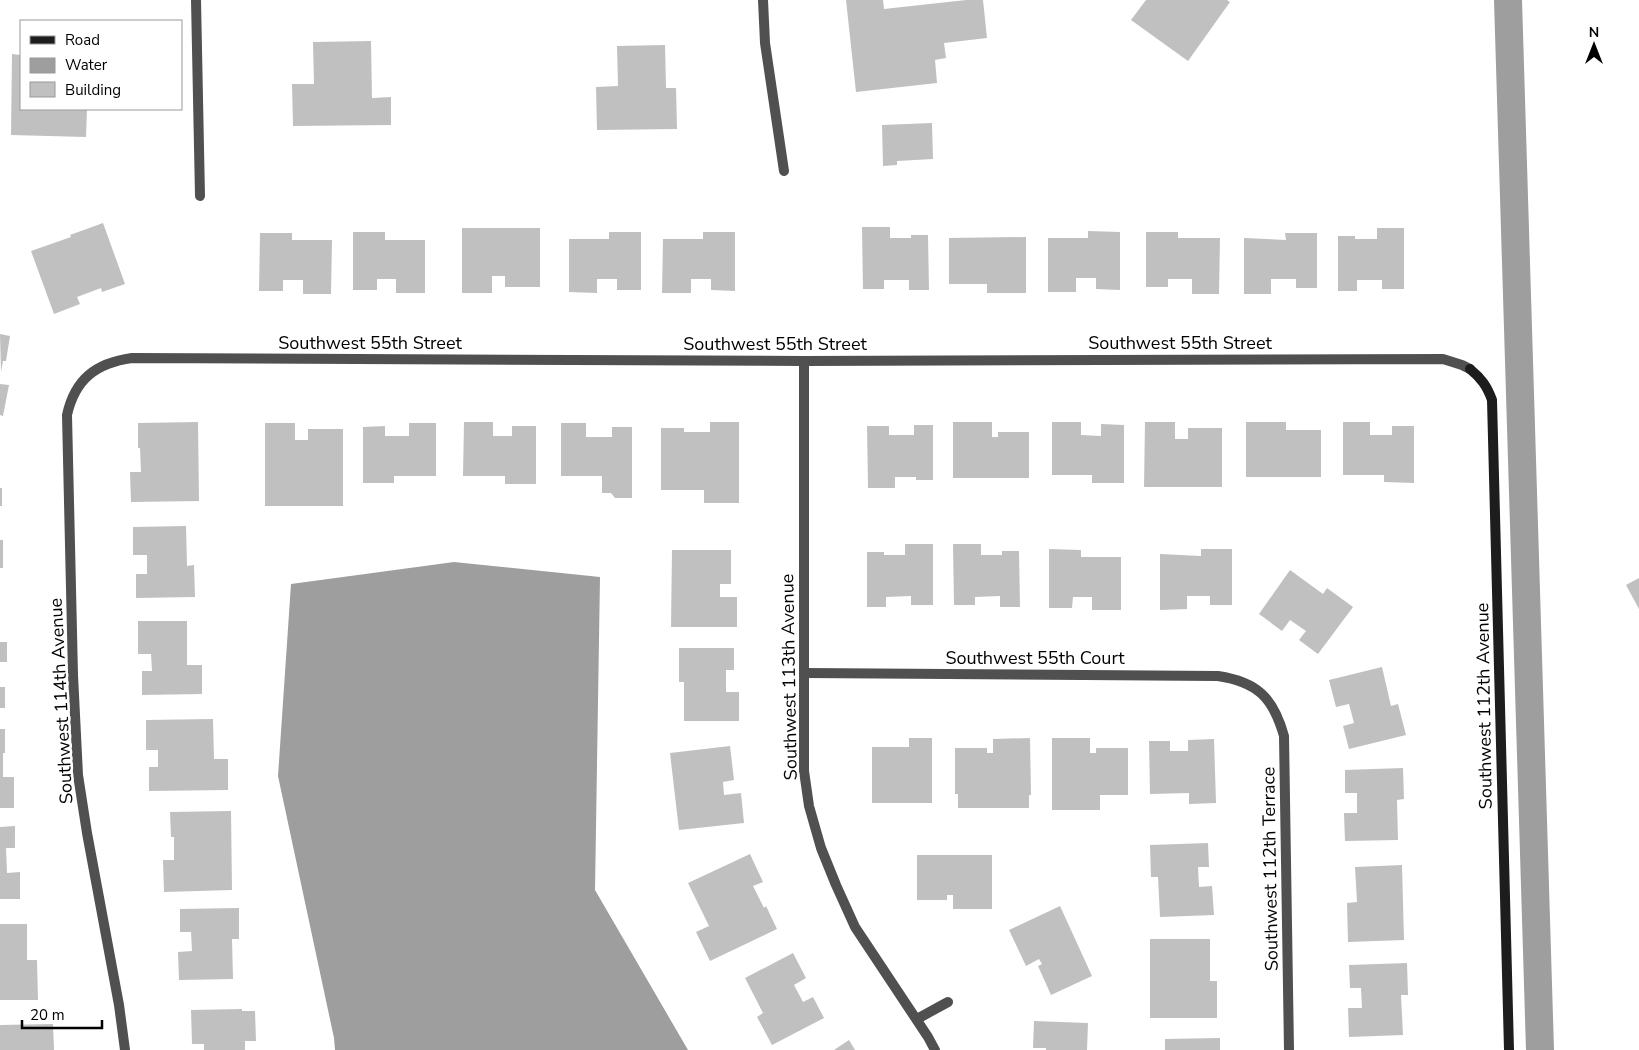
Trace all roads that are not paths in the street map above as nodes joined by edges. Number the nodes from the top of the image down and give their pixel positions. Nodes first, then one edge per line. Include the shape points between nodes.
1 (196, 0) edge
2 (763, 0) edge
3 (784, 171) dead end
4 (200, 196) dead end
5 (804, 361) junction
6 (1470, 369) joint
7 (84, 380) joint
8 (804, 672) junction
9 (1262, 693) joint
10 (948, 1002) dead end
11 (917, 1019) junction
12 (125, 1050) edge
13 (934, 1050) edge
14 (1290, 1050) edge
15 (1509, 1050) edge

1 - 4 street
2 - 3 street via 765,43
5 - 6 street, Southwest 55th Street via 1443,359
5 - 7 street, Southwest 55th Street via 132,358 106,364
5 - 8 street, Southwest 113th Avenue
6 - 15 street, Southwest 112th Avenue via 1487,387 1492,400
7 - 12 street, Southwest 114th Avenue via 73,396 67,415 78,775
8 - 9 street, Southwest 55th Court via 1218,676 1247,683
8 - 11 street, Southwest 113th Avenue via 804,771 809,806 821,848 855,927
9 - 14 street, Southwest 112th Terrace via 1273,707 1284,736
10 - 11 street
11 - 13 street, Southwest 113th Avenue

